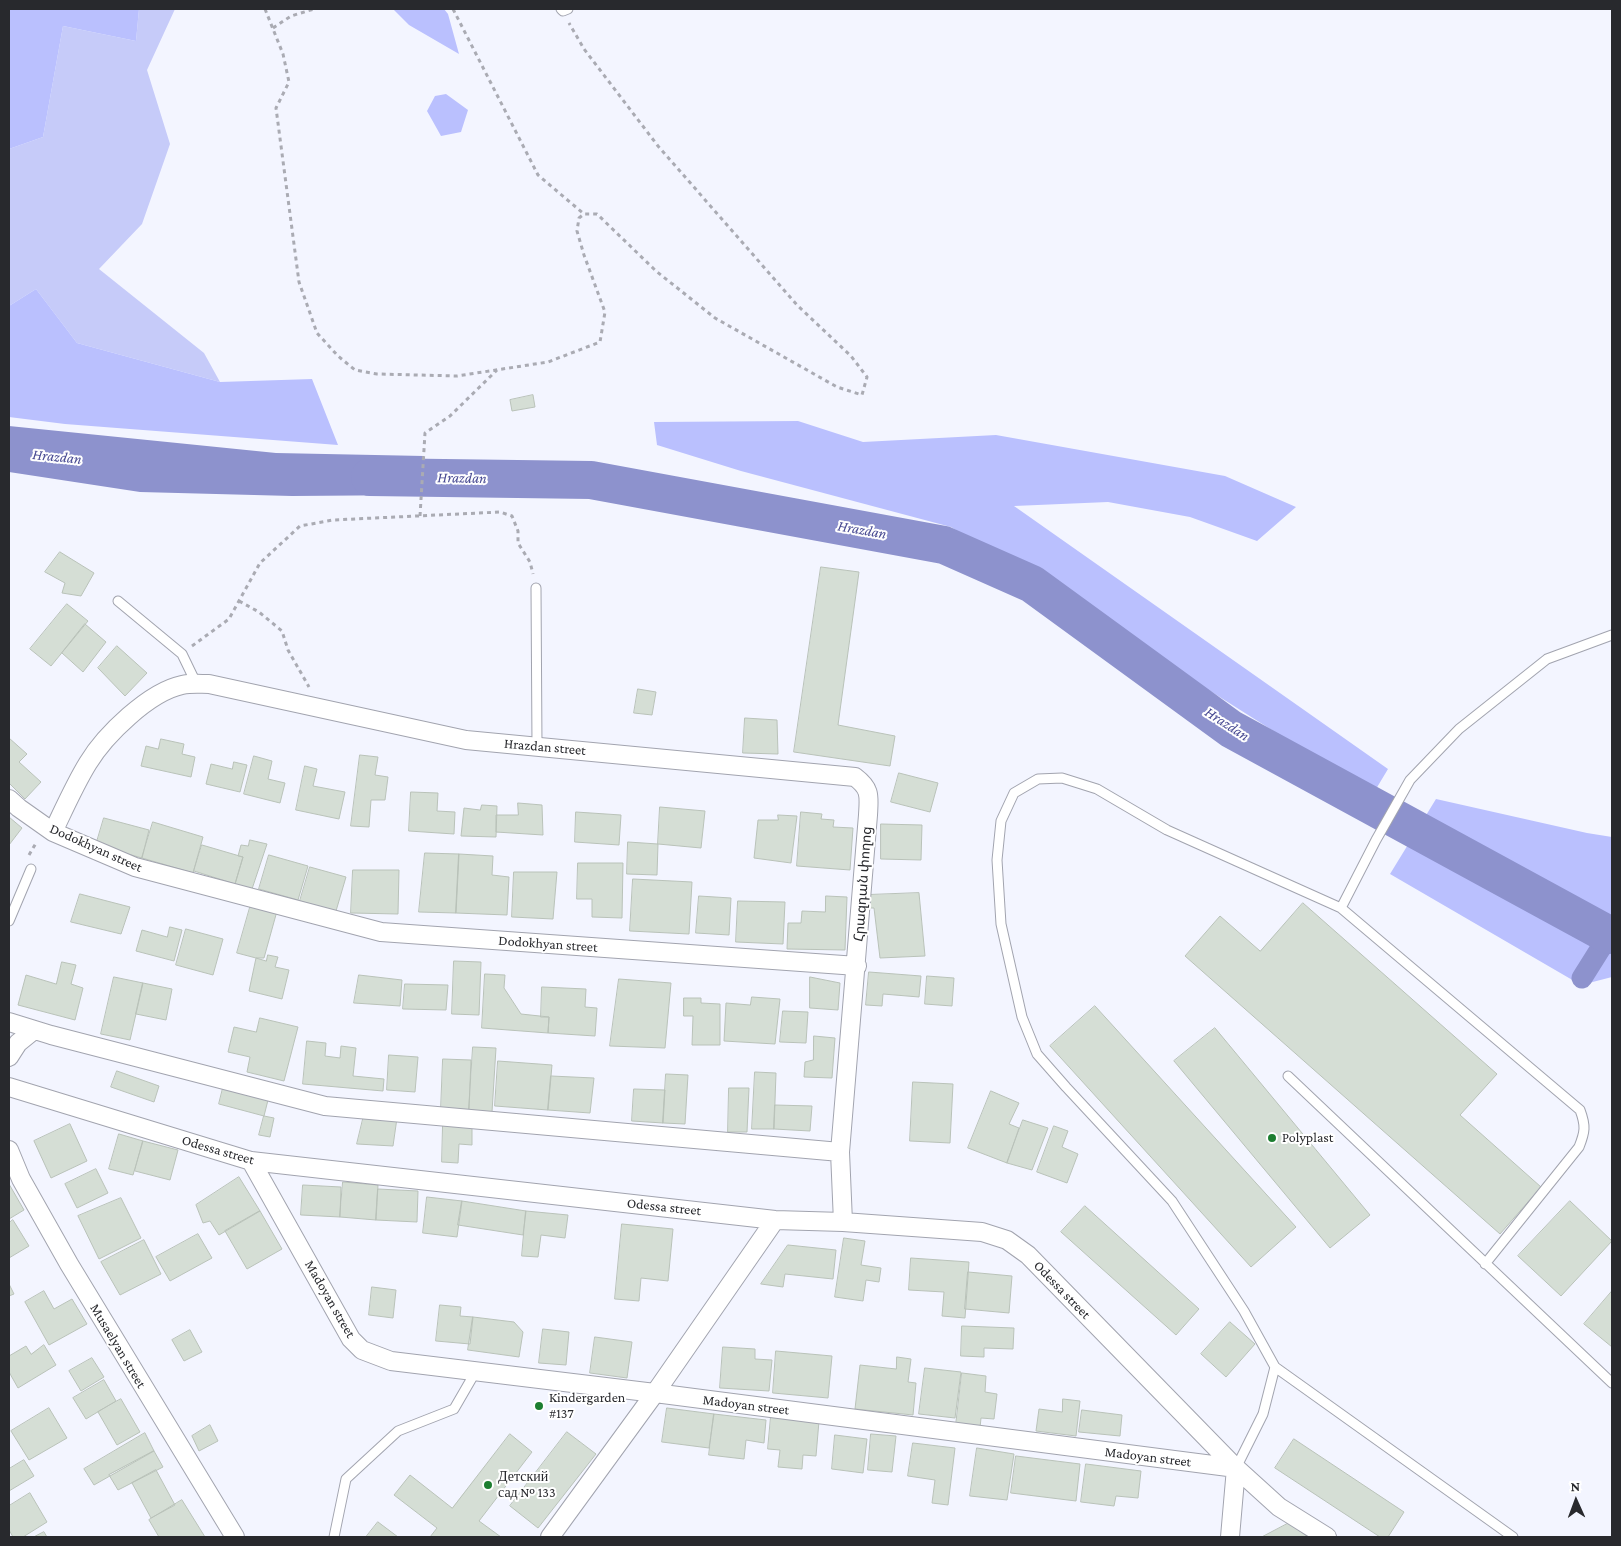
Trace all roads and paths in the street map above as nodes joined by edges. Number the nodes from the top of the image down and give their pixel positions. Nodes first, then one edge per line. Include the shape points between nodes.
1 (266, 9) edge
2 (314, 9) edge
3 (453, 9) edge
4 (564, 10) edge
5 (273, 28) junction
6 (584, 214) junction
7 (498, 370) junction
8 (420, 516) junction
9 (536, 588) joint
10 (118, 601) dead end
11 (239, 601) junction
12 (1612, 634) edge
13 (182, 654) junction
14 (196, 683) junction
15 (322, 709) junction
16 (537, 746) junction
17 (9, 799) edge
18 (45, 833) junction
19 (32, 869) dead end
20 (1341, 908) junction
21 (9, 921) edge
22 (856, 966) junction
23 (9, 1022) edge
24 (34, 1030) junction
25 (9, 1058) edge
26 (1288, 1076) dead end
27 (9, 1087) edge
28 (9, 1150) edge
29 (840, 1152) junction
30 (251, 1161) junction
31 (775, 1220) junction
32 (843, 1222) junction
33 (1485, 1264) junction
34 (1275, 1367) junction
35 (476, 1371) junction
36 (1612, 1383) edge
37 (655, 1393) junction
38 (1236, 1468) junction
39 (235, 1537) edge
40 (334, 1537) edge
41 (550, 1537) edge
42 (1230, 1537) edge
43 (1328, 1537) edge
44 (1513, 1537) edge

1 - 5 path
2 - 5 path via 291,16
3 - 6 path via 538,175
4 - 6 path via 584,50 658,146 797,305 851,356 868,377 862,395 836,386 715,318 656,271 597,214
5 - 7 path via 289,82 276,108 299,282 317,333 355,370 377,374 458,376
6 - 7 path via 579,218 577,231 605,312 600,342 548,362
7 - 8 path via 450,416 425,433
8 - 9 path via 500,512 512,516 518,531 518,543 530,562
8 - 11 path via 333,520 300,526 260,563
9 - 16 lane
10 - 13 lane
11 - 13 path via 229,619
11 - 15 path via 282,631 288,650
12 - 20 lane via 1547,660 1459,729 1410,780
13 - 14 lane
14 - 15 street, Hrazdan street
14 - 18 street via 169,689 117,727 88,763
15 - 16 street, Hrazdan street via 466,740
16 - 22 street, Հրազդան փողոց via 855,777 865,784 868,802
17 - 18 street, Dodokhyan street
18 - 22 street, Dodokhyan street via 135,867 381,932
19 - 21 lane
20 - 33 lane via 1580,1110 1585,1124 1579,1148
20 - 34 lane via 1167,830 1097,789 1062,778 1038,780 1014,793 1001,821 996,860 1001,924 1022,1017 1037,1054 1172,1201 1244,1311
22 - 29 street
23 - 24 street
24 - 25 street via 18,1043
24 - 29 street via 325,1106
26 - 33 lane
27 - 30 street, Odessa street
28 - 39 street, Musaelyan street via 20,1179 69,1264
29 - 32 street
30 - 31 street, Odessa street
30 - 35 street, Madoyan street via 351,1339 362,1350 391,1361
31 - 32 street, Odessa street
31 - 37 street
32 - 38 street, Odessa street via 982,1232 1008,1240 1028,1255
33 - 36 lane
34 - 38 lane via 1263,1414
34 - 44 lane
35 - 37 street, Madoyan street
35 - 40 lane via 454,1409 398,1431 346,1479
37 - 38 street, Madoyan street
37 - 41 street
38 - 42 street
38 - 43 street via 1279,1507

